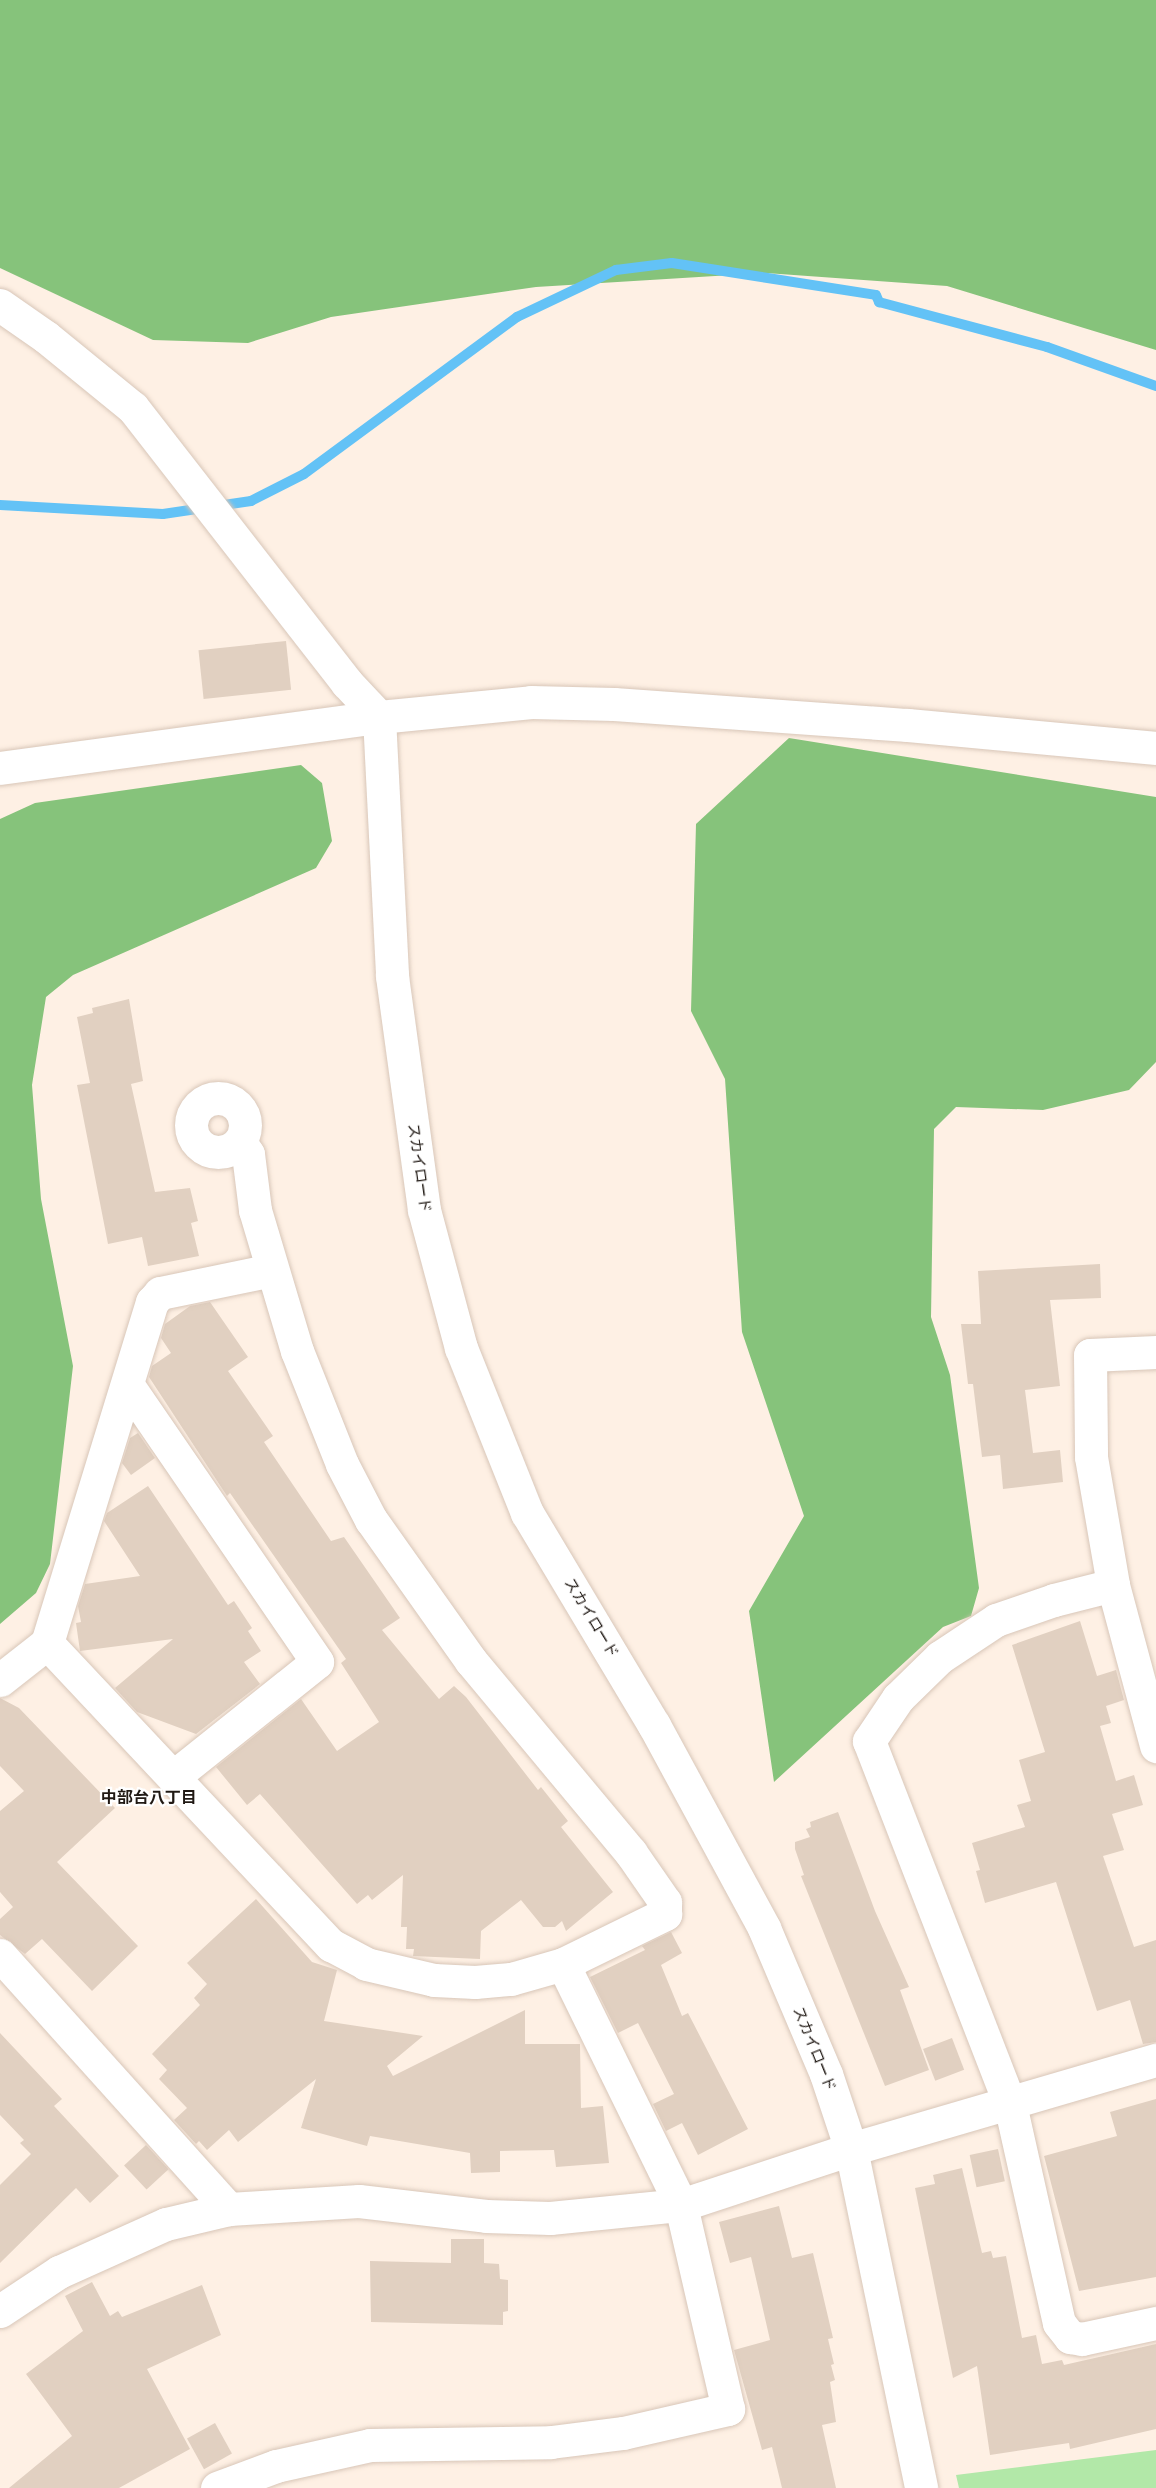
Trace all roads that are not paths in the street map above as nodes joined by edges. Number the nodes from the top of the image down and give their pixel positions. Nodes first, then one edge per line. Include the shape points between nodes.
1 (0, 305) edge
2 (379, 717) junction
3 (1156, 748) edge
4 (0, 768) edge
5 (240, 1142) dead end
6 (272, 1270) junction
7 (1156, 1352) edge
8 (129, 1387) junction
9 (1113, 1585) junction
10 (47, 1643) junction
11 (0, 1680) edge
12 (1156, 1746) edge
13 (173, 1777) junction
14 (0, 1955) edge
15 (563, 1964) junction
16 (1156, 2060) edge
17 (1010, 2104) junction
18 (851, 2149) junction
19 (681, 2205) junction
20 (229, 2208) junction
21 (0, 2311) edge
22 (1156, 2324) edge
23 (217, 2488) edge
24 (921, 2488) edge

1 - 2 street via 133,408 347,683
2 - 3 street via 531,702 614,704
2 - 4 street
2 - 18 street, スカイロード via 392,976 424,1210 461,1348 527,1512 654,1725 764,1928 826,2074
5 - 6 street via 248,1154 255,1210
6 - 8 street via 160,1293 152,1302
6 - 15 street via 318,1407 371,1521 471,1661 567,1773 665,1902 665,1914
7 - 9 street via 1090,1355 1091,1457
8 - 10 street
8 - 13 street via 317,1662
9 - 12 street
9 - 17 street via 996,1620 940,1657 898,1698 869,1741
10 - 11 street
10 - 13 street
13 - 15 street via 331,1945 366,1964 434,1980 475,1982 511,1978
14 - 20 street
15 - 19 street
16 - 17 street
17 - 18 street
17 - 22 street via 1064,2333 1082,2339
18 - 19 street
18 - 24 street, スカイロード
19 - 20 street via 550,2218 486,2216 359,2201
19 - 23 street via 728,2409 623,2433 551,2442 370,2445 276,2466
20 - 21 street via 166,2224 59,2272

